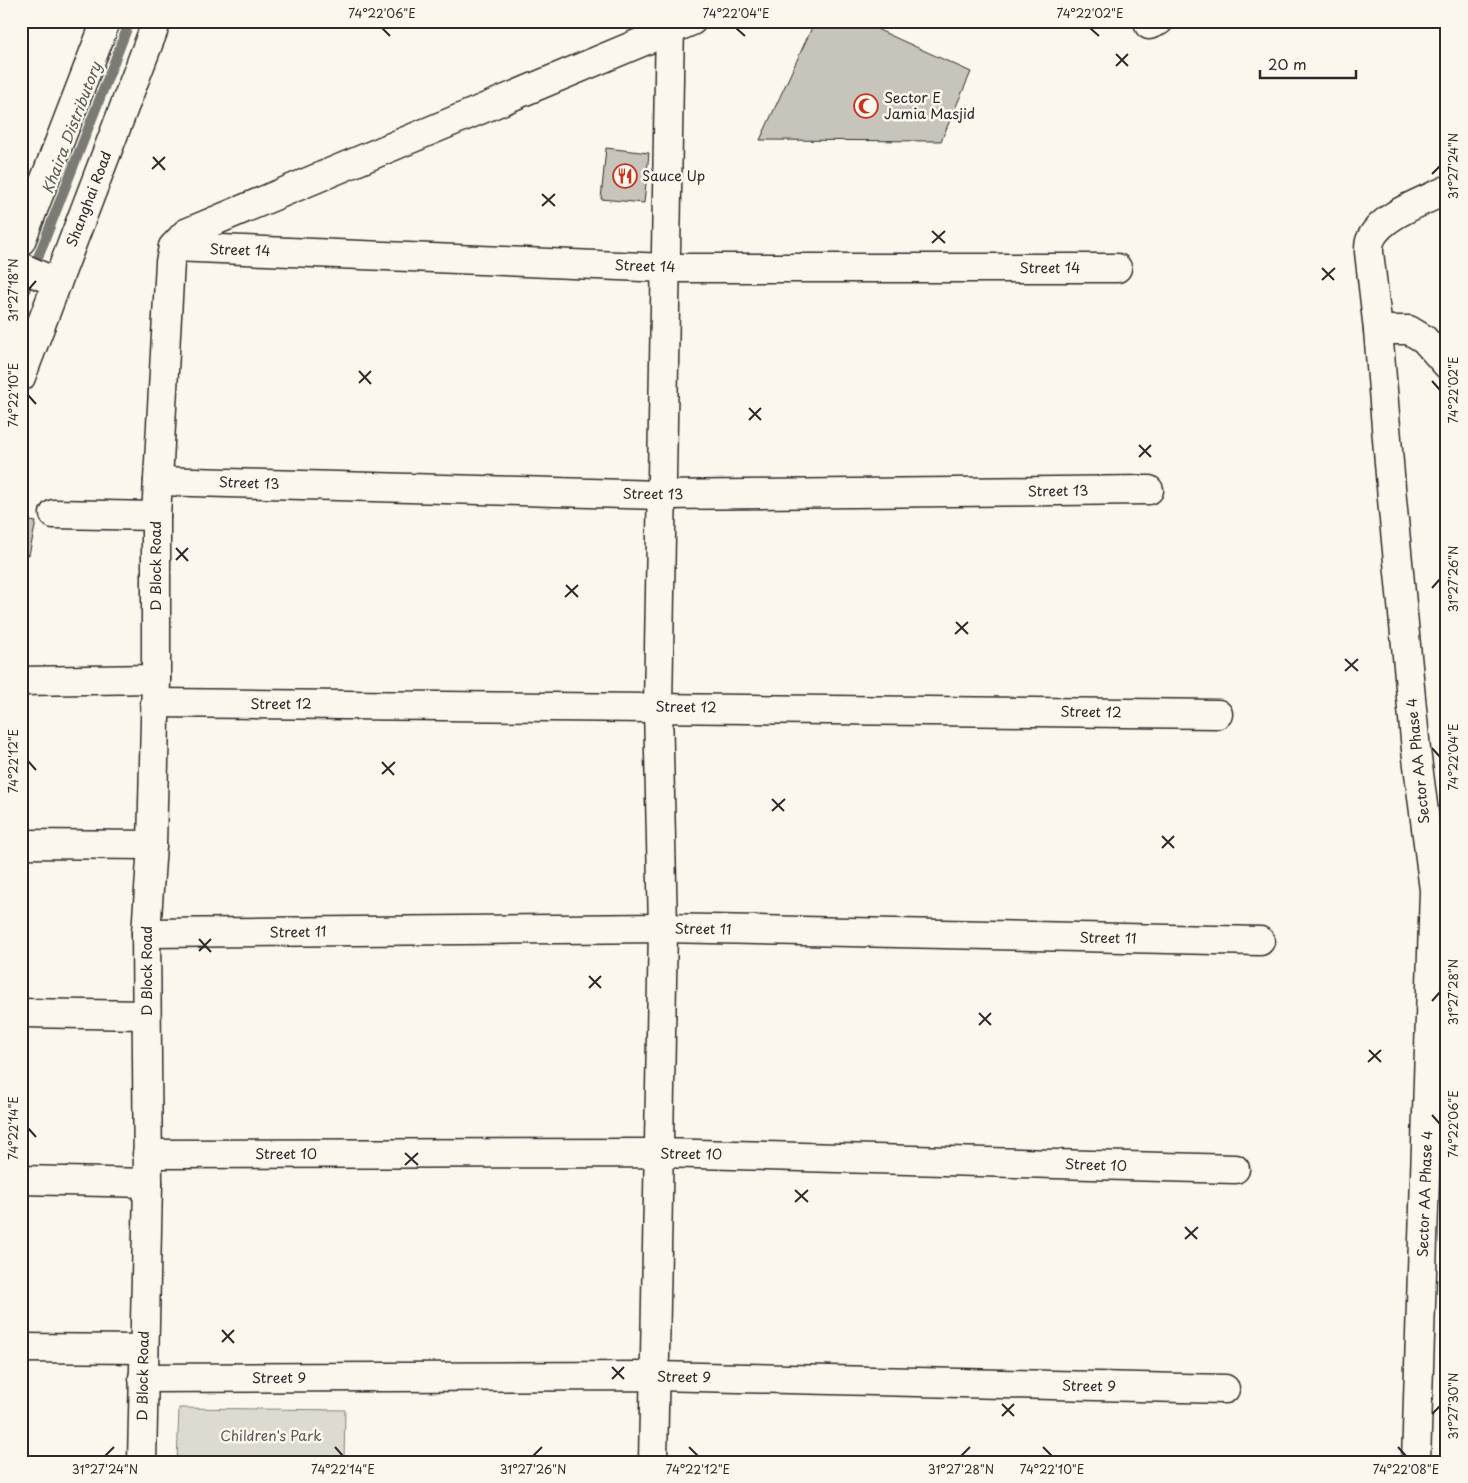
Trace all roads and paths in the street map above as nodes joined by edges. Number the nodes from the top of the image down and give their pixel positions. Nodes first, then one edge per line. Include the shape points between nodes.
1 (106, 21) edge
2 (157, 21) edge
3 (677, 25) edge
4 (1447, 190) edge
5 (173, 247) junction
6 (22, 258) edge
7 (666, 268) junction
8 (1117, 268) dead end
9 (53, 281) junction
10 (1378, 330) junction
11 (1447, 365) edge
12 (21, 377) edge
13 (158, 481) junction
14 (1149, 490) dead end
15 (660, 495) junction
16 (54, 514) dead end
17 (156, 516) junction
18 (21, 681) edge
19 (155, 691) junction
20 (658, 707) junction
21 (1218, 714) dead end
22 (21, 844) edge
23 (152, 845) junction
24 (663, 928) junction
25 (146, 933) junction
26 (1260, 941) dead end
27 (21, 1013) edge
28 (146, 1015) junction
29 (660, 1153) junction
30 (147, 1154) junction
31 (1235, 1169) dead end
32 (21, 1180) edge
33 (148, 1183) junction
34 (21, 1348) edge
35 (143, 1350) junction
36 (654, 1376) junction
37 (143, 1378) junction
38 (1226, 1389) dead end
39 (142, 1462) edge
40 (654, 1462) edge
41 (1416, 1462) edge

1 - 6 street
2 - 9 street, Shanghai Road
3 - 5 street via 186,232
3 - 7 street
4 - 10 street, Sector AA Phase 4 via 1395,215 1381,225 1370,240
5 - 7 street, Street 14
5 - 13 street, D Block Road
6 - 9 street
7 - 8 street, Street 14
7 - 15 street
9 - 12 street, Shanghai Road
10 - 11 street via 1409,330 1424,339
10 - 41 street, Sector AA Phase 4 via 1416,750 1434,890
13 - 15 street, Street 13
13 - 17 street, D Block Road
14 - 15 street, Street 13
15 - 20 street
16 - 17 street
17 - 19 street, D Block Road
18 - 19 street, Street 12
19 - 20 street, Street 12
19 - 23 street, D Block Road
20 - 21 street, Street 12
20 - 24 street
22 - 23 street
23 - 25 street, D Block Road
24 - 25 street, Street 11
24 - 26 street, Street 11
24 - 29 street
25 - 28 street, D Block Road
27 - 28 street
28 - 30 street, D Block Road
29 - 30 street, Street 10
29 - 31 street, Street 10
29 - 36 street
30 - 33 street, D Block Road
32 - 33 street
33 - 35 street, D Block Road
34 - 35 street
35 - 37 street, D Block Road
36 - 37 street, Street 9
36 - 38 street, Street 9
36 - 40 street
37 - 39 street, D Block Road

